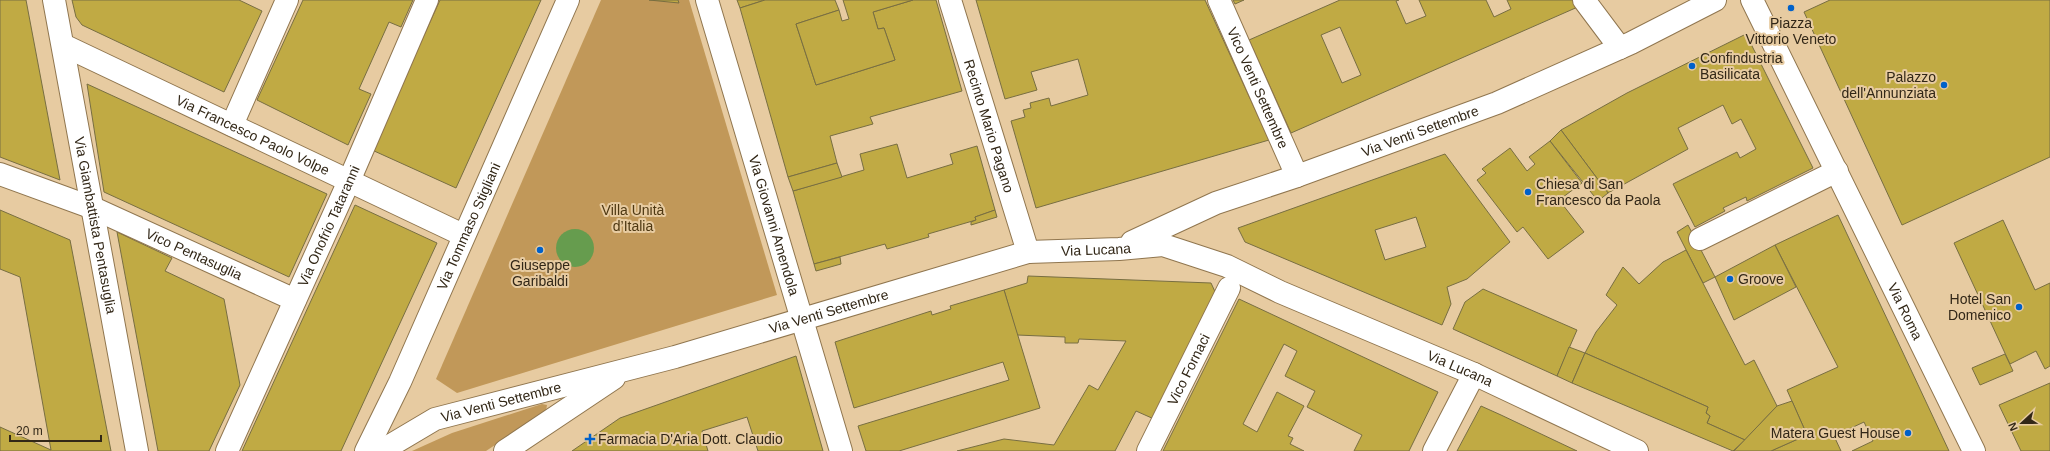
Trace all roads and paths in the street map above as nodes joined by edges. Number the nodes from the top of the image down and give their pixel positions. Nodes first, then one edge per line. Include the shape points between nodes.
1 (54, 0) edge
2 (287, 0) edge
3 (428, 0) edge
4 (568, 0) edge
5 (707, 0) edge
6 (950, 0) edge
7 (1219, 0) edge
8 (1584, 0) edge
9 (1715, 0) edge
10 (1752, 0) edge
11 (63, 45) junction
12 (1620, 48) junction
13 (232, 125) junction
14 (1837, 171) junction
15 (0, 174) edge
16 (1297, 176) junction
17 (349, 181) junction
18 (93, 208) junction
19 (463, 235) junction
20 (1700, 239) dead end
21 (1119, 248) junction
22 (1028, 252) junction
23 (1229, 288) dead end
24 (295, 300) junction
25 (802, 320) junction
26 (628, 369) junction
27 (1474, 374) junction
28 (137, 451) edge
29 (227, 451) edge
30 (366, 451) edge
31 (381, 451) edge
32 (505, 451) edge
33 (841, 451) edge
34 (1148, 451) edge
35 (1434, 451) edge
36 (1637, 451) edge
37 (1974, 451) edge

1 - 11 street, Via Giambattista Pentasuglia
2 - 13 street
3 - 17 street, Via Onofrio Tataranni
4 - 19 street, Via Tommaso Stigliani
5 - 25 street, Via Giovanni Amendola
6 - 22 street, Recinto Mario Pagano
7 - 16 street, Vico Venti Settembre
8 - 12 street
9 - 12 street, Via Venti Settembre
10 - 14 street, Via Roma
11 - 13 street, Via Francesco Paolo Volpe
11 - 18 street, Via Giambattista Pentasuglia
12 - 16 street, Via Venti Settembre via 1497,103
13 - 17 street, Via Francesco Paolo Volpe
14 - 20 street
14 - 37 street, Via Roma
15 - 18 street, Vico Pentasuglia
16 - 21 street, Via Venti Settembre via 1216,203
17 - 19 street, Via Francesco Paolo Volpe
17 - 24 street, Via Onofrio Tataranni
18 - 24 street, Vico Pentasuglia
18 - 28 street, Via Giambattista Pentasuglia
19 - 30 street, Via Tommaso Stigliani via 400,382
21 - 22 street, Via Lucana
21 - 27 street, Via Lucana via 1163,245 1227,266 1280,292
22 - 25 street, Via Venti Settembre
23 - 34 street, Vico Fornaci
24 - 29 street, Via Onofrio Tataranni
25 - 26 street, Via Venti Settembre
25 - 33 street, Via Giovanni Amendola
26 - 31 street, Via Venti Settembre via 435,419
26 - 32 street, Via Venti Settembre
27 - 35 street
27 - 36 street, Via Lucana

